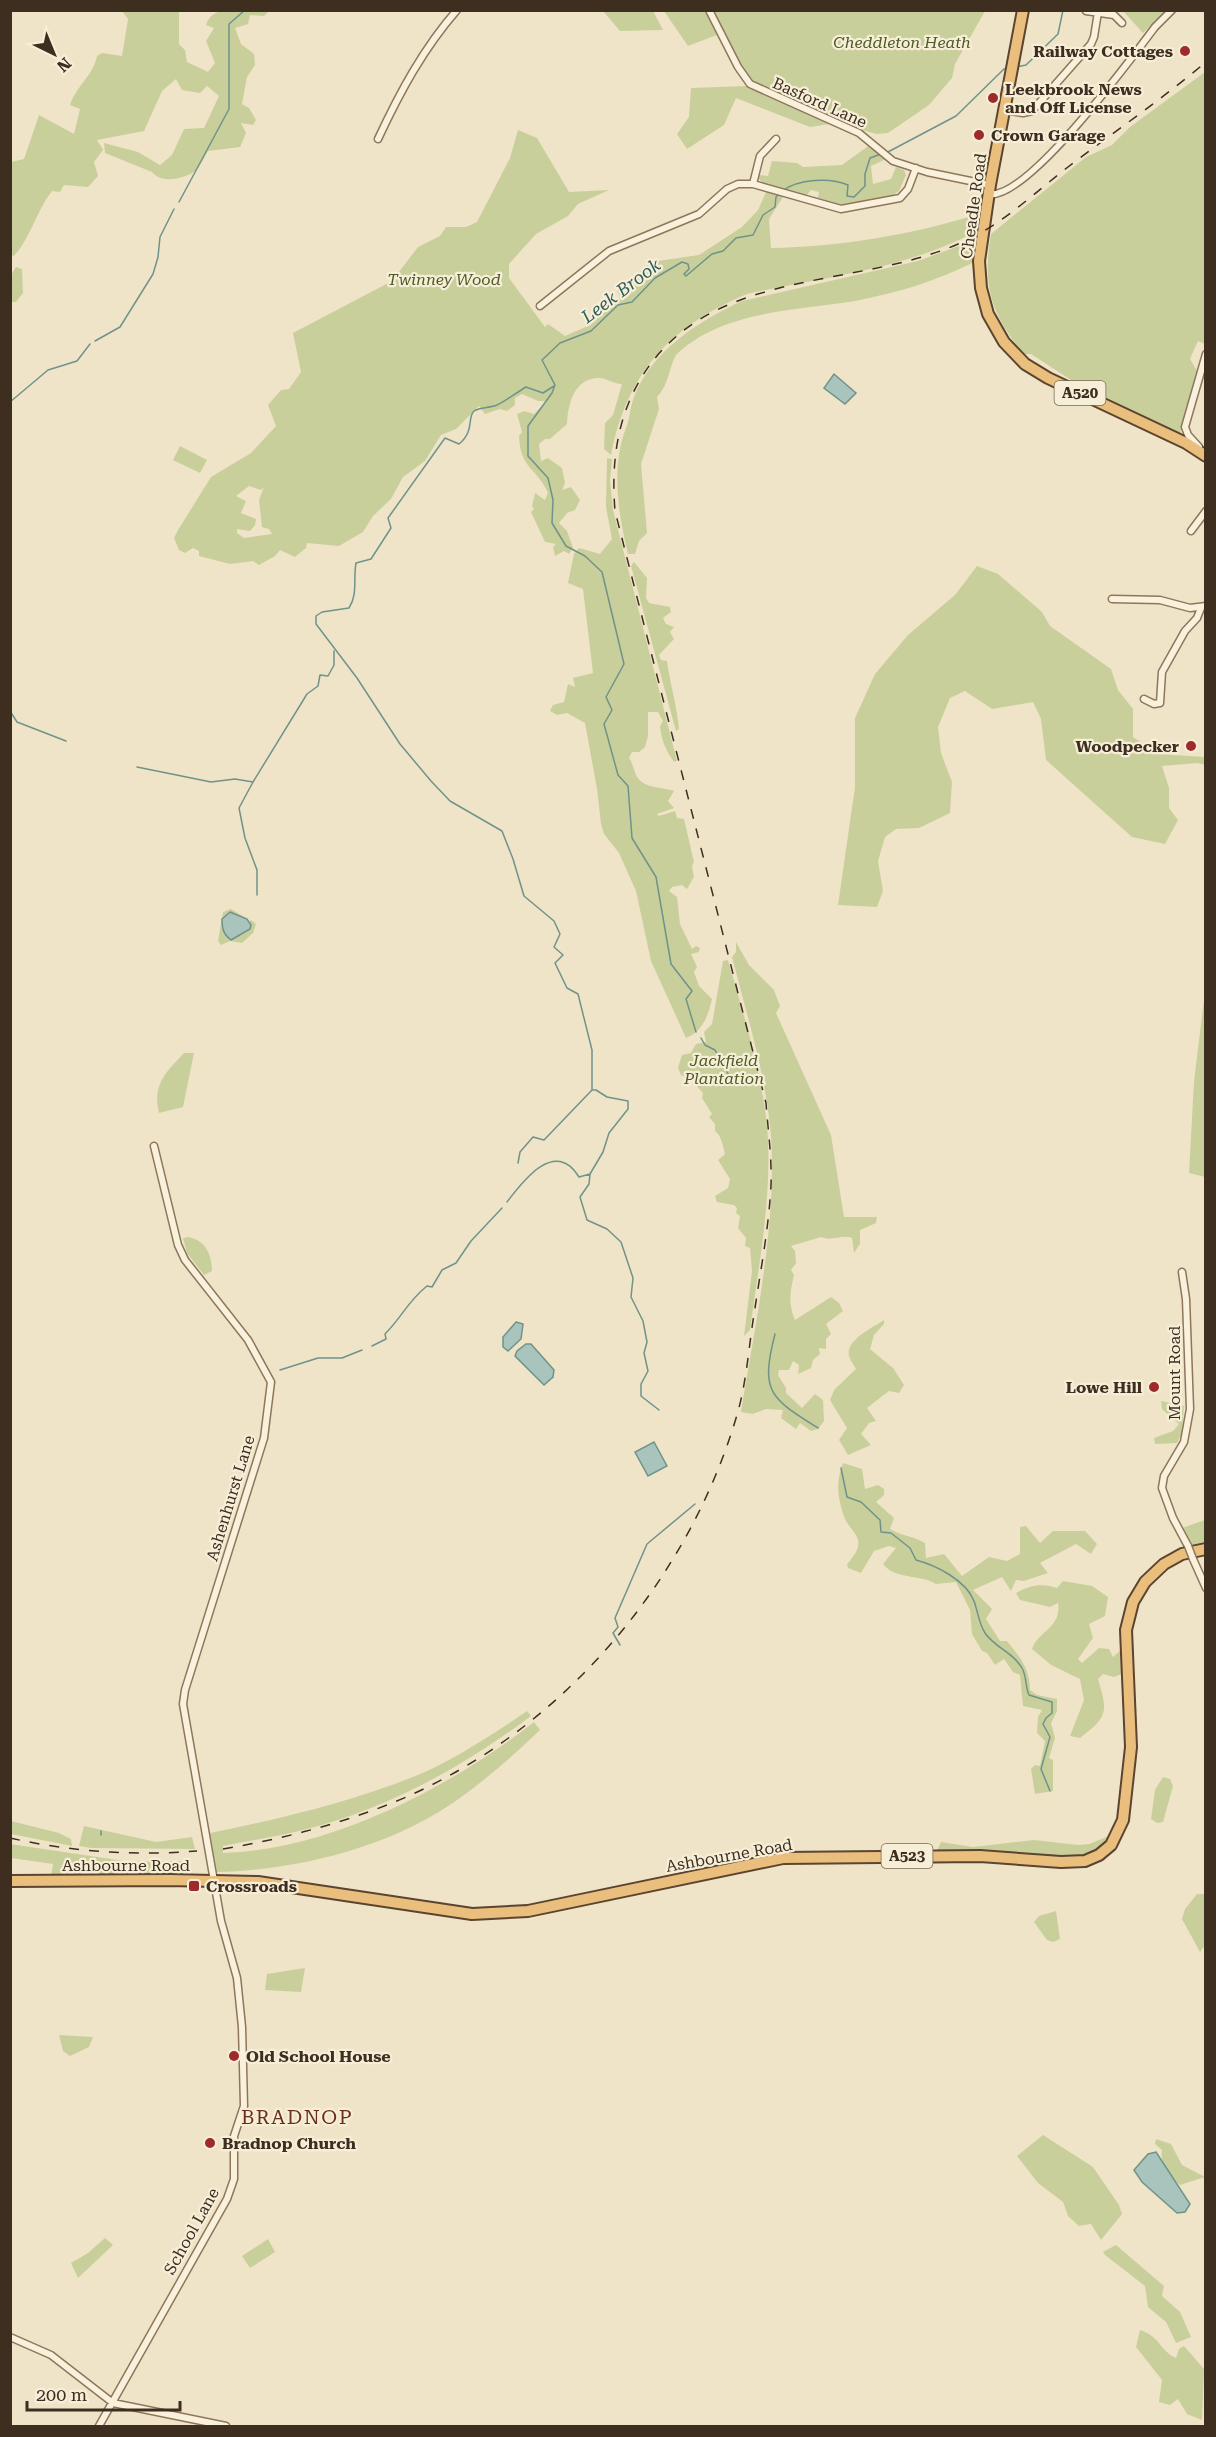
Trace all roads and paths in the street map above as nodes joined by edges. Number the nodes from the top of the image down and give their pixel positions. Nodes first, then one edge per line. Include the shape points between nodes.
1 (457, 10) edge
2 (710, 10) edge
3 (1023, 10) edge
4 (1172, 10) edge
5 (1086, 11) edge
6 (1098, 12) edge
7 (1122, 23) dead end
8 (1004, 110) junction
9 (378, 139) dead end
10 (776, 139) dead end
11 (916, 168) junction
12 (753, 184) junction
13 (989, 190) junction
14 (540, 306) dead end
15 (1206, 354) edge
16 (1204, 455) edge
17 (1206, 511) edge
18 (1190, 531) dead end
19 (1112, 599) dead end
20 (1203, 607) edge
21 (1144, 699) dead end
22 (154, 1146) dead end
23 (1182, 1272) dead end
24 (1206, 1549) edge
25 (1206, 1564) edge
26 (1197, 1568) junction
27 (1206, 1588) edge
28 (10, 1881) edge
29 (216, 1882) junction
30 (10, 2337) edge
31 (112, 2403) junction
32 (99, 2427) edge
33 (226, 2427) edge

1 - 9 street via 437,33 404,85
2 - 11 street, Basford Lane via 750,84 859,133 888,158
3 - 8 highway, Cheadle Road / A520
4 - 13 street via 1044,163 1000,194
5 - 6 street
6 - 7 street via 1114,15
6 - 8 street via 1091,44 1032,111
8 - 13 highway, Cheadle Road / A520
10 - 12 street via 760,156
11 - 12 street via 904,194 895,201 841,208
11 - 13 street, Basford Lane
12 - 14 street via 733,185 699,214 609,251
13 - 16 highway, Cheadle Road / A520 via 979,261 983,299 995,328 1025,364 1048,378
15 - 16 street via 1185,427
17 - 18 street
19 - 20 street via 1160,600
20 - 21 street via 1162,672 1160,703
22 - 29 street, Ashenhurst Lane via 185,1260 248,1340 271,1382 264,1438 185,1690 186,1724
23 - 26 street, Mount Road, bridge via 1190,1409 1184,1442 1164,1476 1162,1488
24 - 29 highway, Ashbourne Road / A523 via 1182,1554 1164,1564 1144,1582 1133,1602 1126,1630 1131,1747 1123,1820 1111,1845 1085,1861 980,1856 783,1858 528,1911 472,1914 258,1882
25 - 26 street
26 - 27 street, Mount Road
28 - 29 highway, Ashbourne Road / A523
29 - 31 street, School Lane via 221,1921 237,1978 242,2027 244,2106 234,2136 234,2179 227,2199
30 - 31 street via 51,2355
31 - 32 street, School Lane
31 - 33 street

